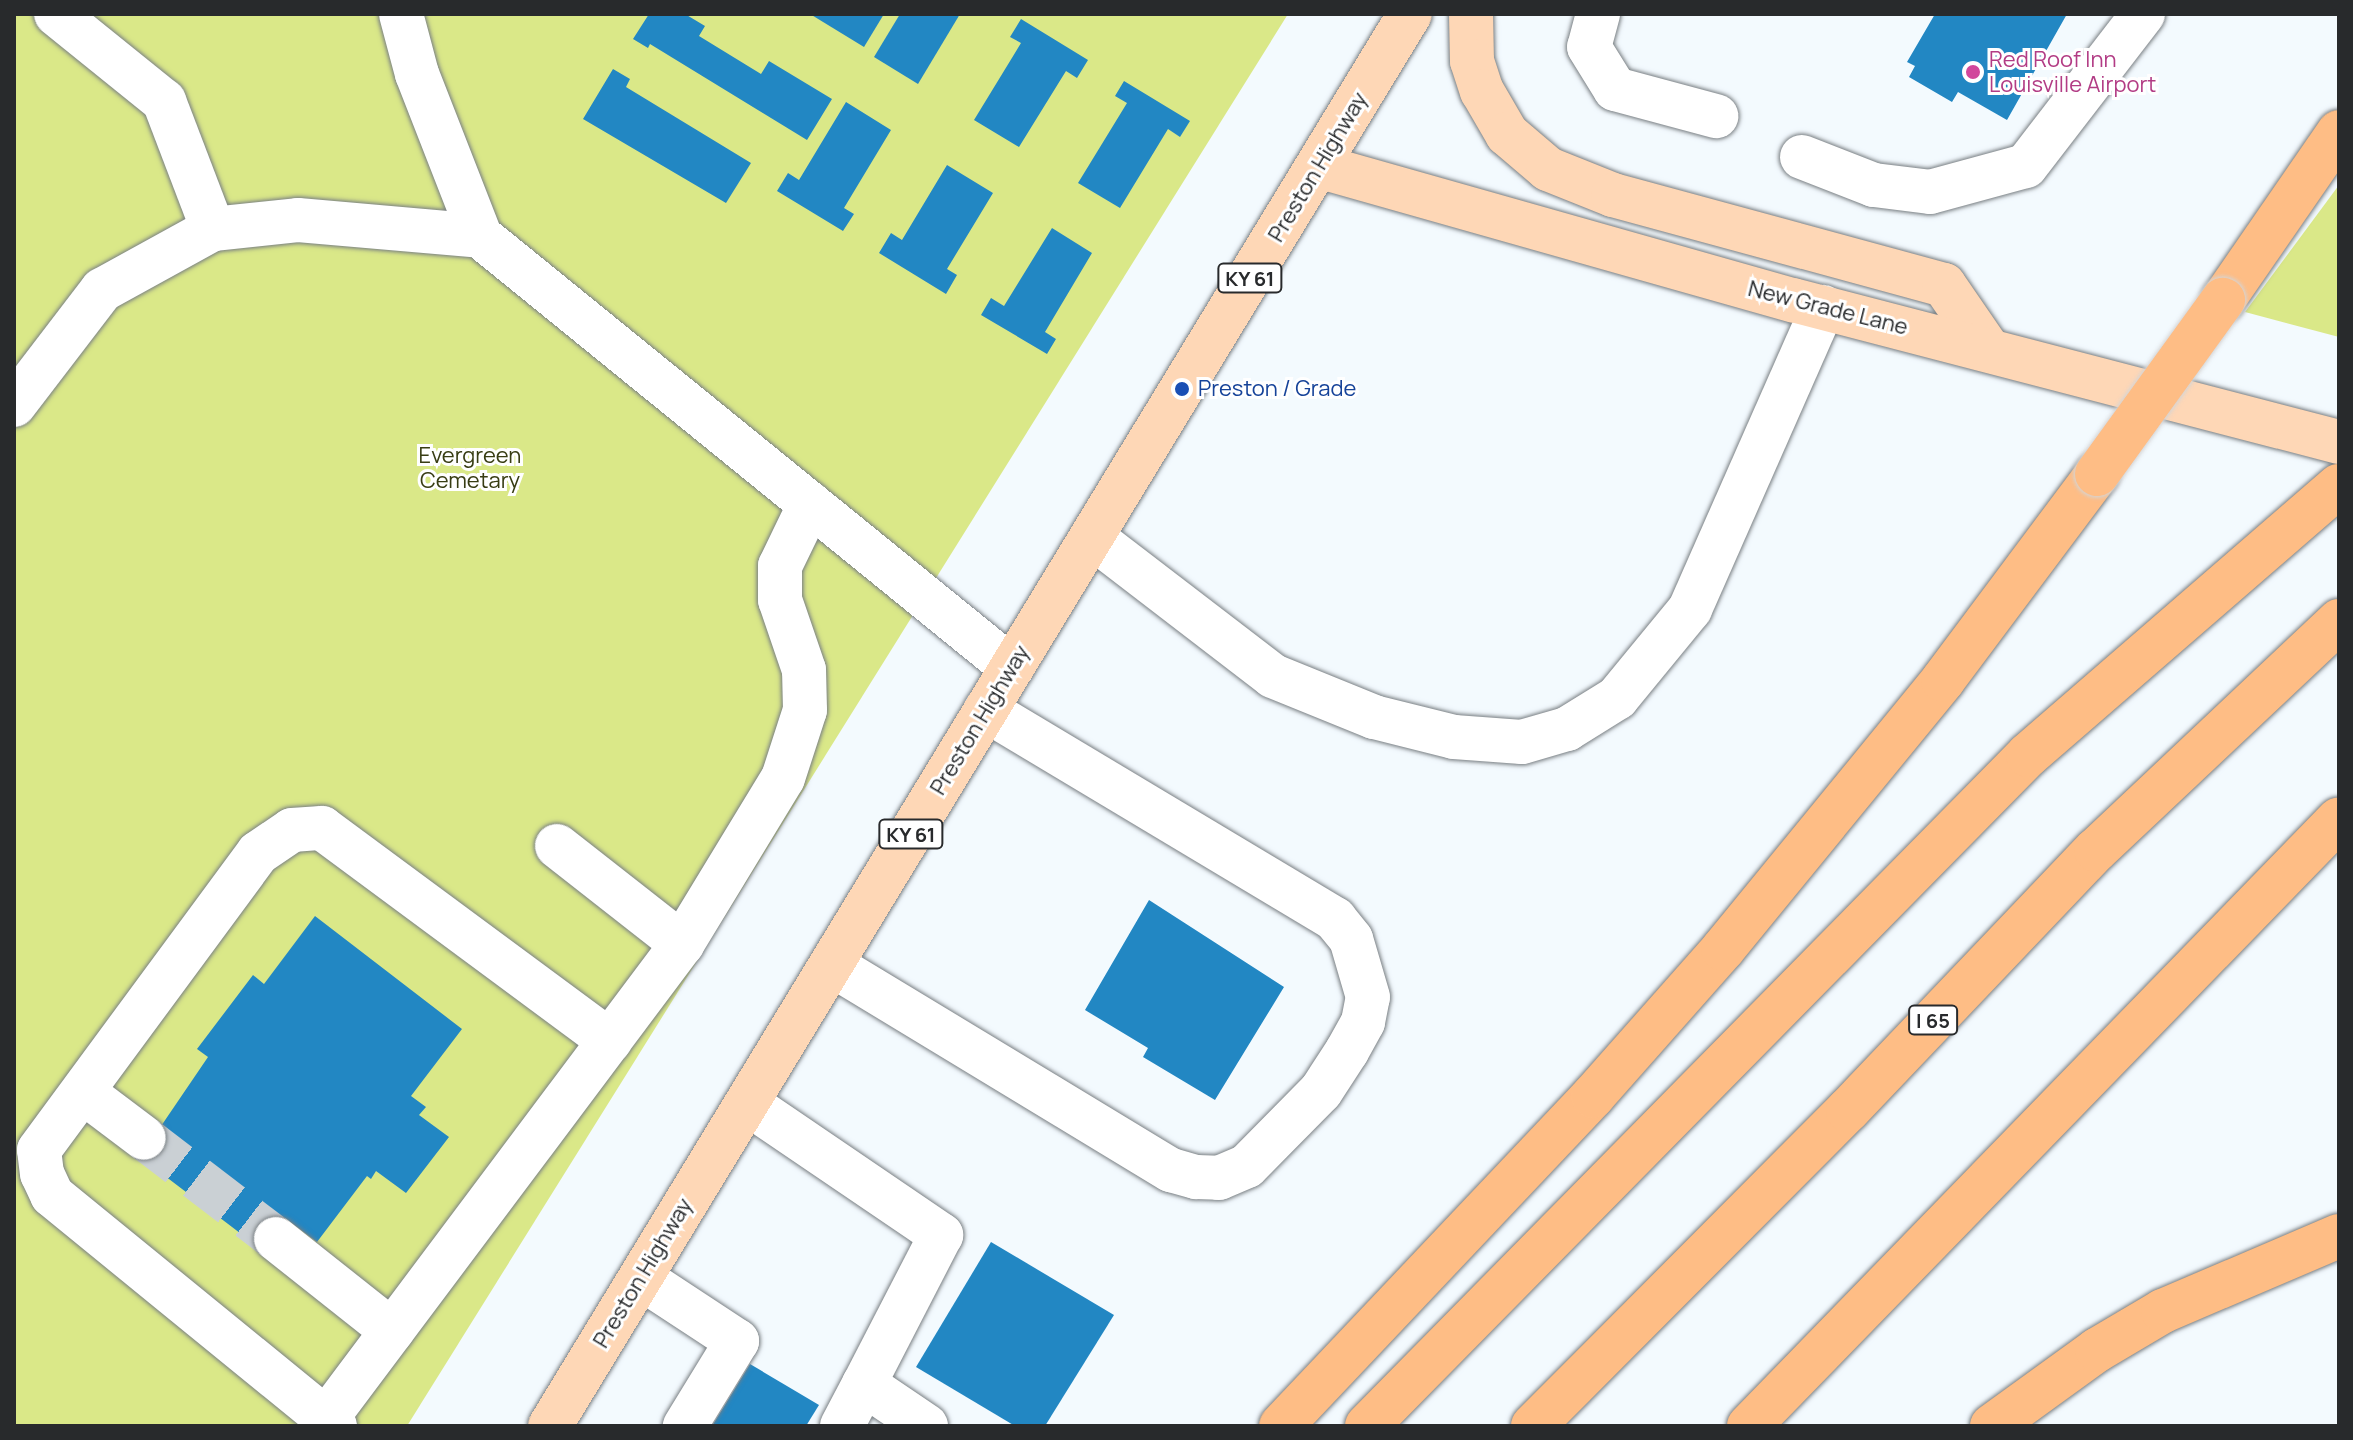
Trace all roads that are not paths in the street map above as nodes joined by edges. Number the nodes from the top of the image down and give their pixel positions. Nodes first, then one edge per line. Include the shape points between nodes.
1 (56, 14) edge
2 (401, 14) edge
3 (1410, 14) edge
4 (1471, 14) edge
5 (1598, 14) edge
6 (2143, 14) edge
7 (1716, 116) dead end
8 (2339, 132) edge
9 (1802, 157) dead end
10 (1318, 166) junction
11 (213, 229) junction
12 (480, 236) junction
13 (1823, 307) junction
14 (1988, 349) junction
15 (14, 405) edge
16 (2339, 442) edge
17 (2339, 486) edge
18 (810, 504) junction
19 (1092, 537) junction
20 (2339, 621) edge
21 (1012, 668) junction
22 (986, 710) junction
23 (2339, 819) edge
24 (557, 846) dead end
25 (682, 944) junction
26 (832, 965) junction
27 (610, 1041) junction
28 (83, 1092) junction
29 (747, 1103) junction
30 (144, 1138) tunnel mouth
31 (2339, 1236) edge
32 (276, 1239) tunnel mouth
33 (641, 1278) junction
34 (392, 1331) junction
35 (864, 1384) junction
36 (330, 1422) edge
37 (550, 1426) edge
38 (685, 1426) edge
39 (842, 1426) edge
40 (926, 1426) edge
41 (1281, 1426) edge
42 (1367, 1426) edge
43 (1533, 1426) edge
44 (1749, 1426) edge
45 (1992, 1426) edge

1 - 11 lane via 164,101
2 - 12 lane via 417,74
3 - 10 main road, Preston Highway / KY 61
4 - 14 main road via 1472,61 1482,91 1507,134 1548,169 1613,195 1944,285
5 - 7 lane via 1589,47 1615,89
6 - 9 lane via 2026,166 1930,192 1874,185
8 - 41 highway, bridge via 2223,300 1943,680 1723,949 1593,1096
10 - 13 main road, New Grade Lane
10 - 19 main road, Preston Highway / KY 61
11 - 12 lane via 298,220
11 - 15 lane via 102,290
12 - 18 lane
13 - 14 main road, New Grade Lane
13 - 19 lane via 1690,609 1617,698 1567,729 1522,742 1454,737 1331,700 1273,676
14 - 16 main road, New Grade Lane
17 - 42 highway via 2086,702 1914,866
18 - 21 lane
18 - 25 lane via 780,566 780,600 804,670 805,710 783,778
19 - 21 main road, Preston Highway / KY 61
20 - 43 highway, I 65 via 2096,850 1848,1110
21 - 22 main road, Preston Highway / KY 61
22 - 26 main road, Preston Highway / KY 61
22 - 26 lane via 1335,919 1351,939 1368,997 1347,1051 1321,1091 1247,1166 1219,1178 1196,1177 1171,1170
23 - 44 highway
24 - 25 lane
25 - 27 lane
26 - 29 main road, Preston Highway / KY 61
27 - 28 lane via 322,828 292,830 258,853
27 - 34 lane
28 - 30 lane
28 - 36 lane via 39,1150 52,1195
29 - 33 main road, Preston Highway / KY 61
29 - 35 lane via 941,1235
31 - 45 highway via 2163,1311 2097,1350
32 - 34 lane
33 - 37 main road, Preston Highway / KY 61
33 - 38 lane via 737,1341
34 - 36 lane
35 - 39 lane
35 - 40 lane

